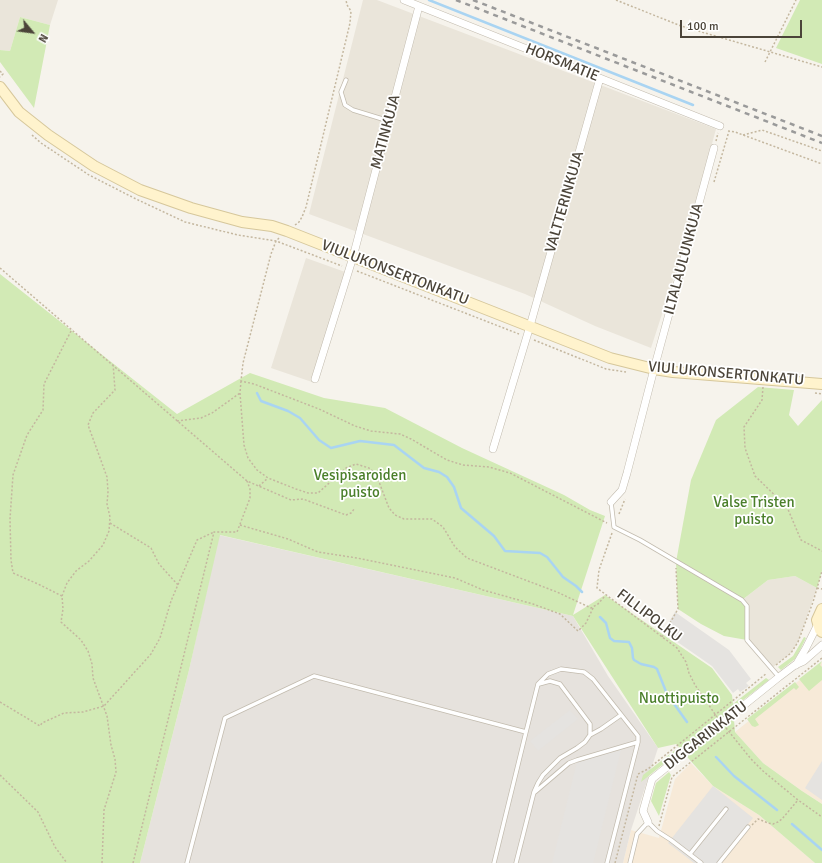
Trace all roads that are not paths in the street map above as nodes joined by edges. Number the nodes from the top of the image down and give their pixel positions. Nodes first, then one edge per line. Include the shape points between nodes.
1 (404, 0) edge
2 (419, 6) junction
3 (600, 78) junction
4 (346, 80) dead end
5 (0, 87) edge
6 (389, 121) junction
7 (720, 126) road end
8 (714, 148) road end
9 (353, 257) junction
10 (530, 326) junction
11 (654, 369) junction
12 (315, 379) dead end
13 (822, 384) edge
14 (493, 449) dead end
15 (611, 502) joint
16 (822, 609) edge
17 (820, 628) edge
18 (822, 645) edge
19 (795, 665) junction
20 (779, 677) junction
21 (538, 684) junction
22 (621, 715) junction
23 (526, 732) junction
24 (590, 735) junction
25 (638, 742) junction
26 (534, 792) junction
27 (726, 809) dead end
28 (648, 822) junction
29 (750, 827) road end
30 (690, 854) junction
31 (187, 863) edge
32 (494, 863) edge
33 (516, 863) edge
34 (607, 863) edge
35 (630, 863) edge
36 (701, 863) edge
37 (719, 863) edge

1 - 2 street, HORSMATIE
2 - 3 street, HORSMATIE
2 - 6 street, MATINKUJA
3 - 7 street, HORSMATIE
3 - 10 street, VALTTERINKUJA
4 - 6 lane via 341,92 345,105
5 - 9 street, VIULUKONSERTONKATU via 19,112 48,135 94,166 140,190 198,210 242,222 272,226
6 - 9 street, MATINKUJA
8 - 11 street, ILTALAULUNKUJA
9 - 10 street, VIULUKONSERTONKATU
9 - 12 street, MATINKUJA
10 - 11 street, VIULUKONSERTONKATU via 610,358
10 - 14 street, VALTTERINKUJA
11 - 13 street, VIULUKONSERTONKATU
11 - 15 street, ILTALAULUNKUJA via 622,490
15 - 20 lane via 614,527 742,600 747,606 747,640
16 - 17 street via 818,615
17 - 19 street, DIGGARINKATU
18 - 19 street, DIGGARINKATU via 804,661
19 - 20 street, DIGGARINKATU
20 - 28 street, DIGGARINKATU via 652,779 643,811
21 - 22 lane via 548,674 561,668 584,672 594,679
21 - 23 lane
21 - 24 lane via 550,681 560,684 590,724
22 - 24 lane
22 - 25 lane via 638,736
23 - 31 lane via 314,676 225,718
23 - 32 lane
24 - 26 lane via 585,742 551,766
25 - 26 lane via 569,763
25 - 34 lane
26 - 33 lane
27 - 30 lane
28 - 30 lane
28 - 35 lane via 637,834
29 - 37 lane
30 - 36 lane

